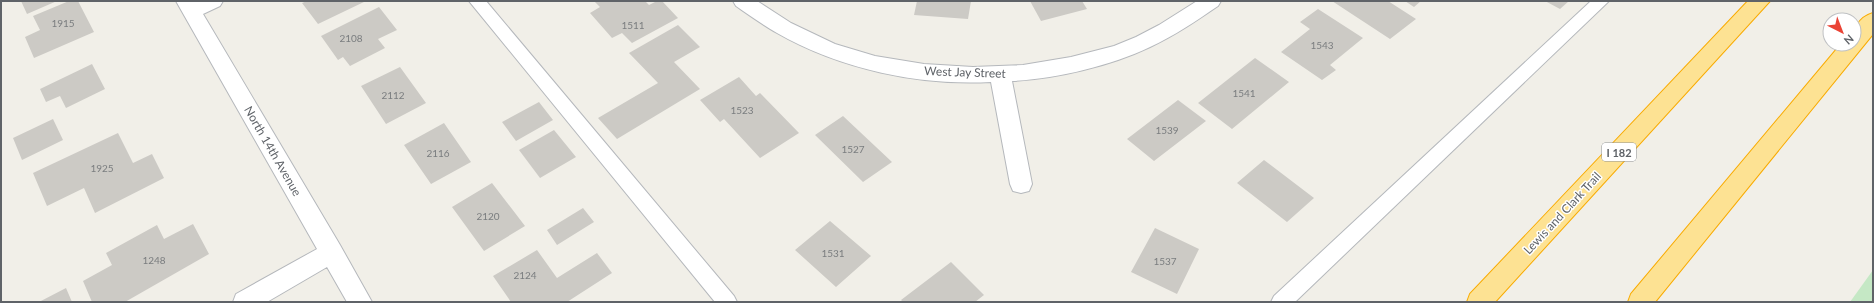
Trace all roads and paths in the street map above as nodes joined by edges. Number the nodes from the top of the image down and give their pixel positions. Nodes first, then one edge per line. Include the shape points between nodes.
1 (213, 1) edge
2 (477, 1) edge
3 (743, 1) edge
4 (1211, 1) edge
5 (1601, 1) edge
6 (1760, 1) edge
7 (189, 6) edge
8 (1873, 20) edge
9 (1862, 34) edge
10 (1847, 52) edge
11 (1000, 75) junction
12 (1021, 184) dead end
13 (332, 252) junction
14 (244, 302) edge
15 (360, 302) edge
16 (727, 302) edge
17 (1281, 302) edge
18 (1478, 302) edge
19 (1640, 302) edge

1 - 7 street
2 - 16 lane
3 - 11 street, West Jay Street via 791,33 866,61 907,70
4 - 11 street, West Jay Street via 1155,37 1119,52 1080,64
5 - 17 lane
6 - 18 highway, Lewis and Clark Trail / I 182
7 - 13 street, North 14th Avenue
8 - 9 highway
10 - 19 highway
11 - 12 street
13 - 14 street
13 - 15 street, North 14th Avenue

